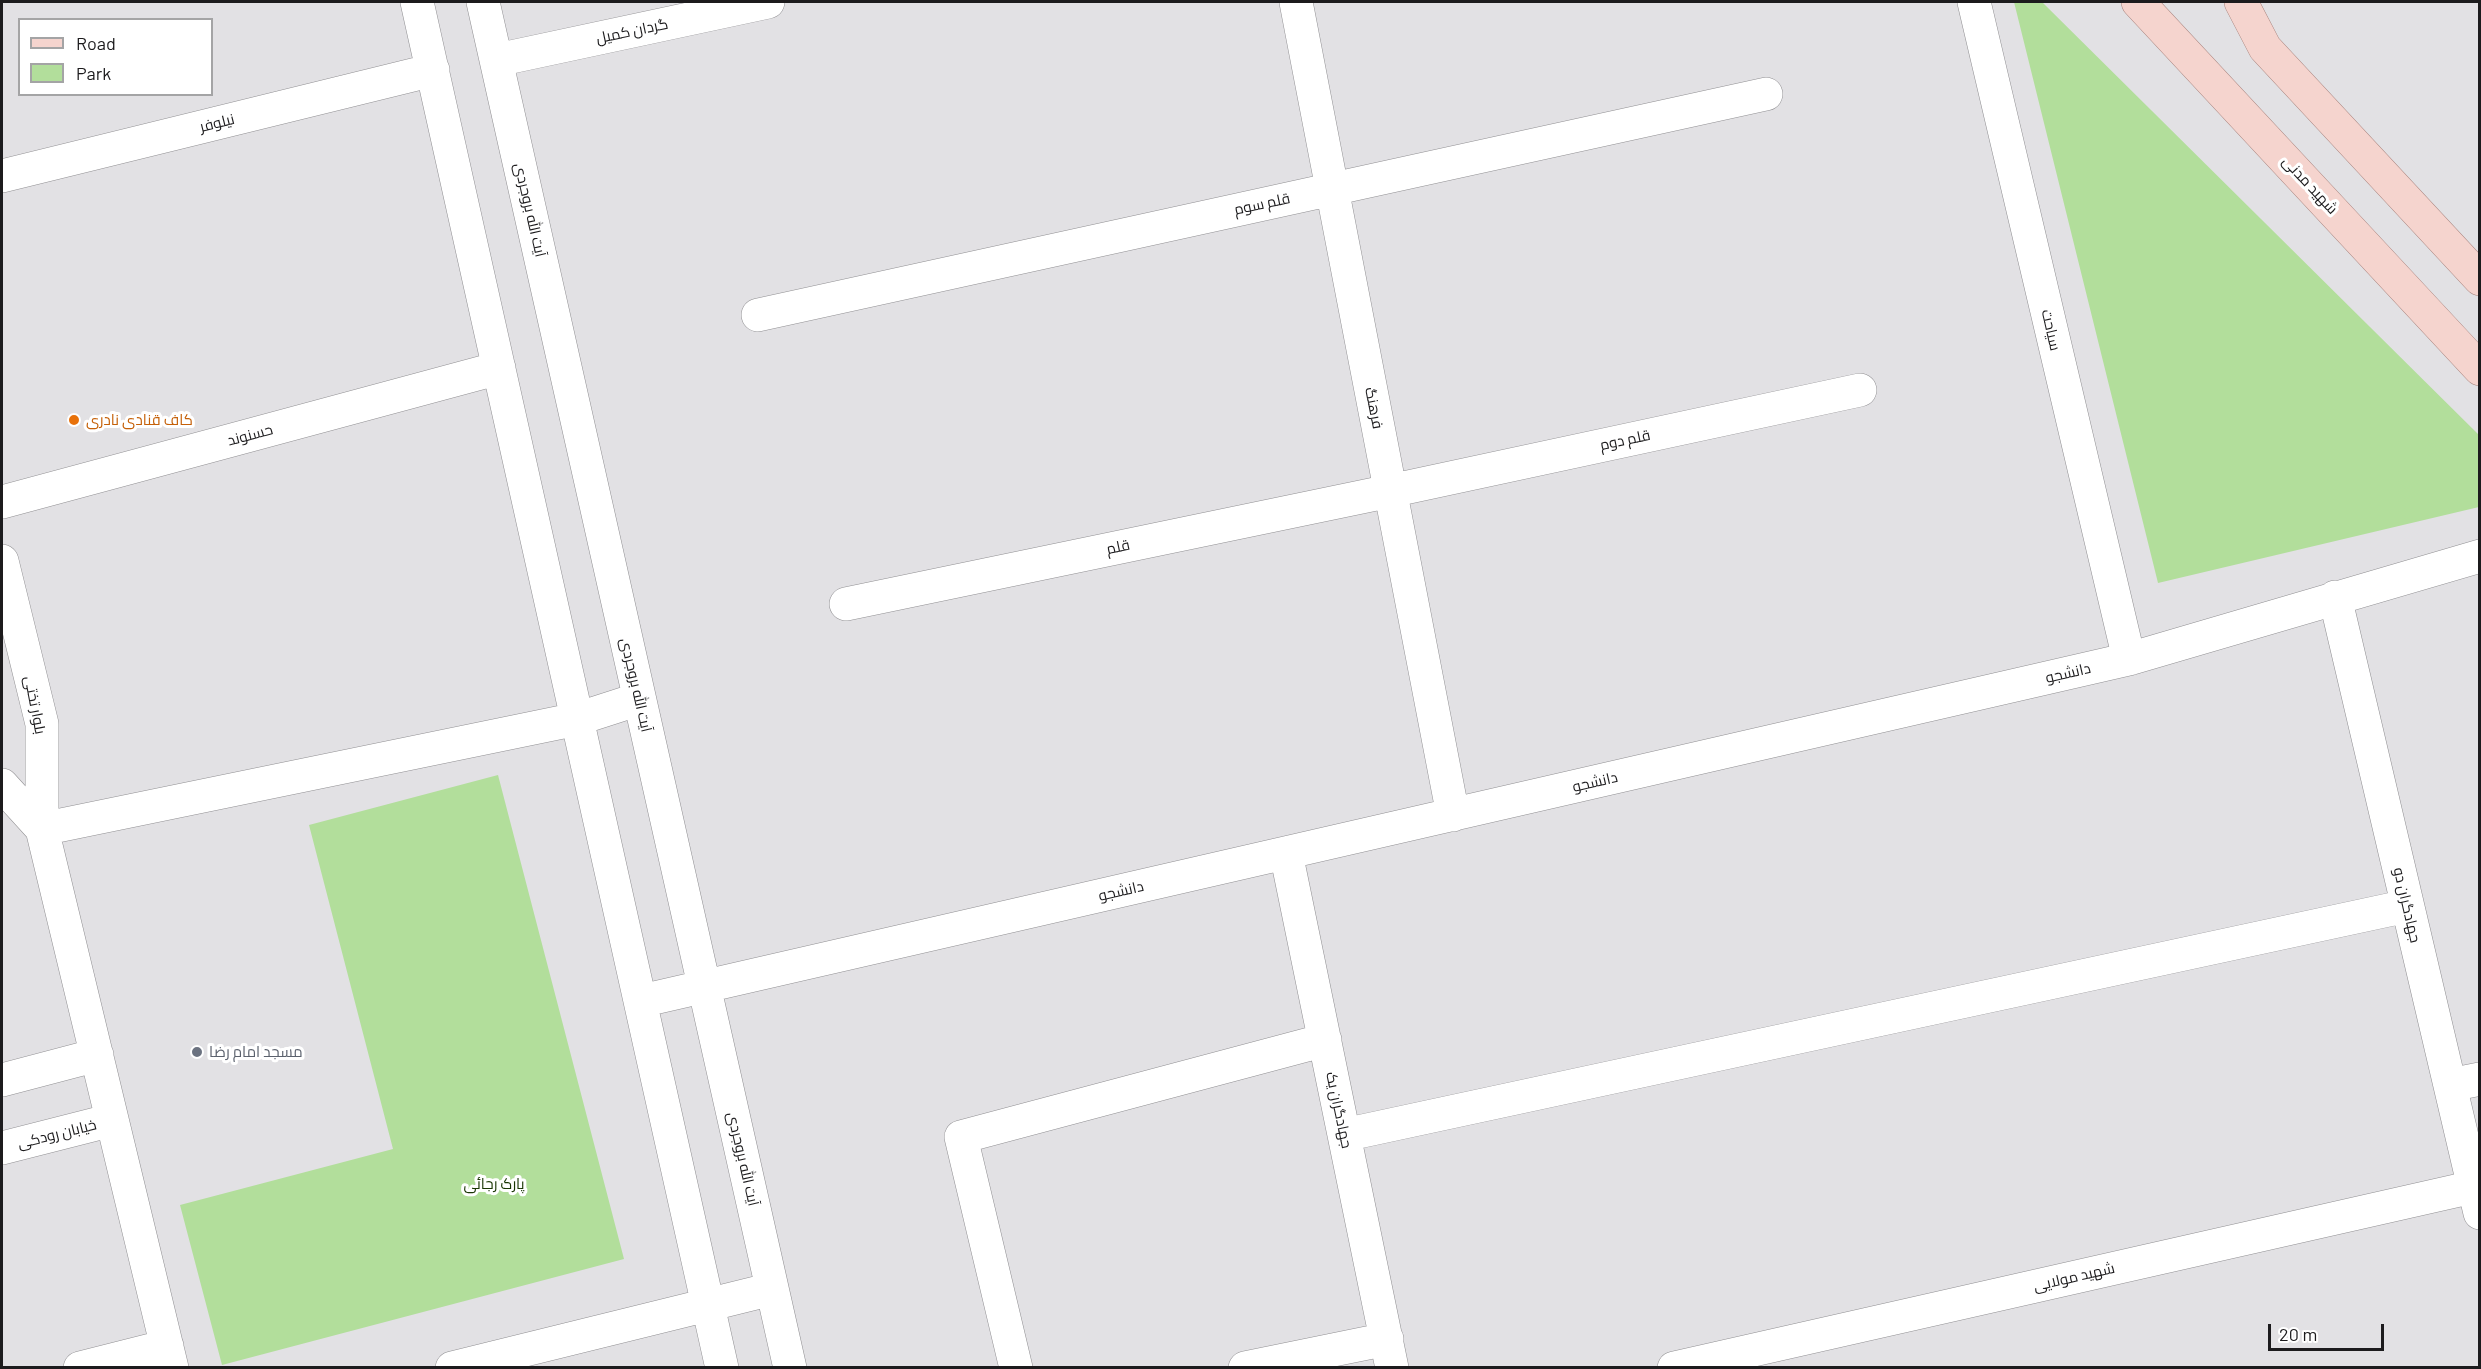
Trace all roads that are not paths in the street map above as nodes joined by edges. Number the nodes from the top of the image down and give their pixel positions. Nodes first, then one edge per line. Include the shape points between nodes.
1 (417, 2) edge
2 (483, 2) edge
3 (768, 2) edge
4 (1296, 2) edge
5 (1974, 2) edge
6 (2138, 2) edge
7 (2241, 2) edge
8 (496, 60) junction
9 (433, 70) junction
10 (1766, 94) dead end
11 (2, 176) edge
12 (1332, 188) junction
13 (2480, 279) edge
14 (758, 315) dead end
15 (499, 368) junction
16 (2480, 369) edge
17 (1860, 390) dead end
18 (1390, 491) junction
19 (2, 502) edge
20 (2480, 556) edge
21 (2, 561) edge
22 (2335, 597) junction
23 (846, 604) dead end
24 (2129, 659) junction
25 (639, 699) junction
26 (577, 718) junction
27 (2, 785) edge
28 (1452, 815) junction
29 (42, 829) junction
30 (1286, 853) junction
31 (2407, 906) junction
32 (704, 986) junction
33 (641, 1001) junction
34 (1325, 1040) junction
35 (97, 1055) junction
36 (2, 1080) edge
37 (2464, 1082) edge
38 (112, 1120) junction
39 (1344, 1135) junction
40 (2, 1148) edge
41 (2476, 1200) edge
42 (772, 1289) junction
43 (708, 1305) junction
44 (1390, 1353) edge
45 (170, 1357) edge
46 (80, 1368) edge
47 (452, 1368) edge
48 (722, 1368) edge
49 (790, 1368) edge
50 (1016, 1368) edge
51 (1245, 1368) edge
52 (1674, 1368) edge

1 - 9 street
2 - 8 street, آیت الله بروجردی
3 - 8 street, گردان کمیل
4 - 12 street, فرهنگ
5 - 24 street, سیاحت
6 - 16 main road, شهید مدنی
7 - 13 main road via 2265,48
8 - 25 street, آیت الله بروجردی
9 - 11 street, نیلوفر
9 - 15 street
10 - 12 street, قلم سوم
12 - 14 street, قلم سوم
12 - 18 street, فرهنگ
15 - 19 street, حسنوند
15 - 26 street
17 - 18 street, قلم دوم
18 - 23 street, قلم
18 - 28 street, فرهنگ
20 - 22 street, دانشجو
21 - 29 street, بلوار تختی via 42,724
22 - 24 street, دانشجو
22 - 31 street, جهادگران دو
24 - 28 street, دانشجو
25 - 26 street
25 - 32 street, آیت الله بروجردی
26 - 29 street
26 - 33 street
27 - 29 street
28 - 30 street, دانشجو
29 - 35 street
30 - 32 street, دانشجو
30 - 34 street, جهادگران یک
31 - 37 street, جهادگران دو
31 - 39 street
32 - 33 street, دانشجو
32 - 42 street, آیت الله بروجردی
33 - 43 street
34 - 39 street, جهادگران یک
34 - 50 street via 960,1137
35 - 36 street
35 - 38 street
37 - 41 street, جهادگران دو
38 - 40 street, خیابان رودکی
38 - 45 street
39 - 44 street, جهادگران یک
41 - 52 street, شهید مولایی
42 - 43 street
42 - 49 street, آیت الله بروجردی
43 - 47 street
43 - 48 street
44 - 51 street
45 - 46 street

